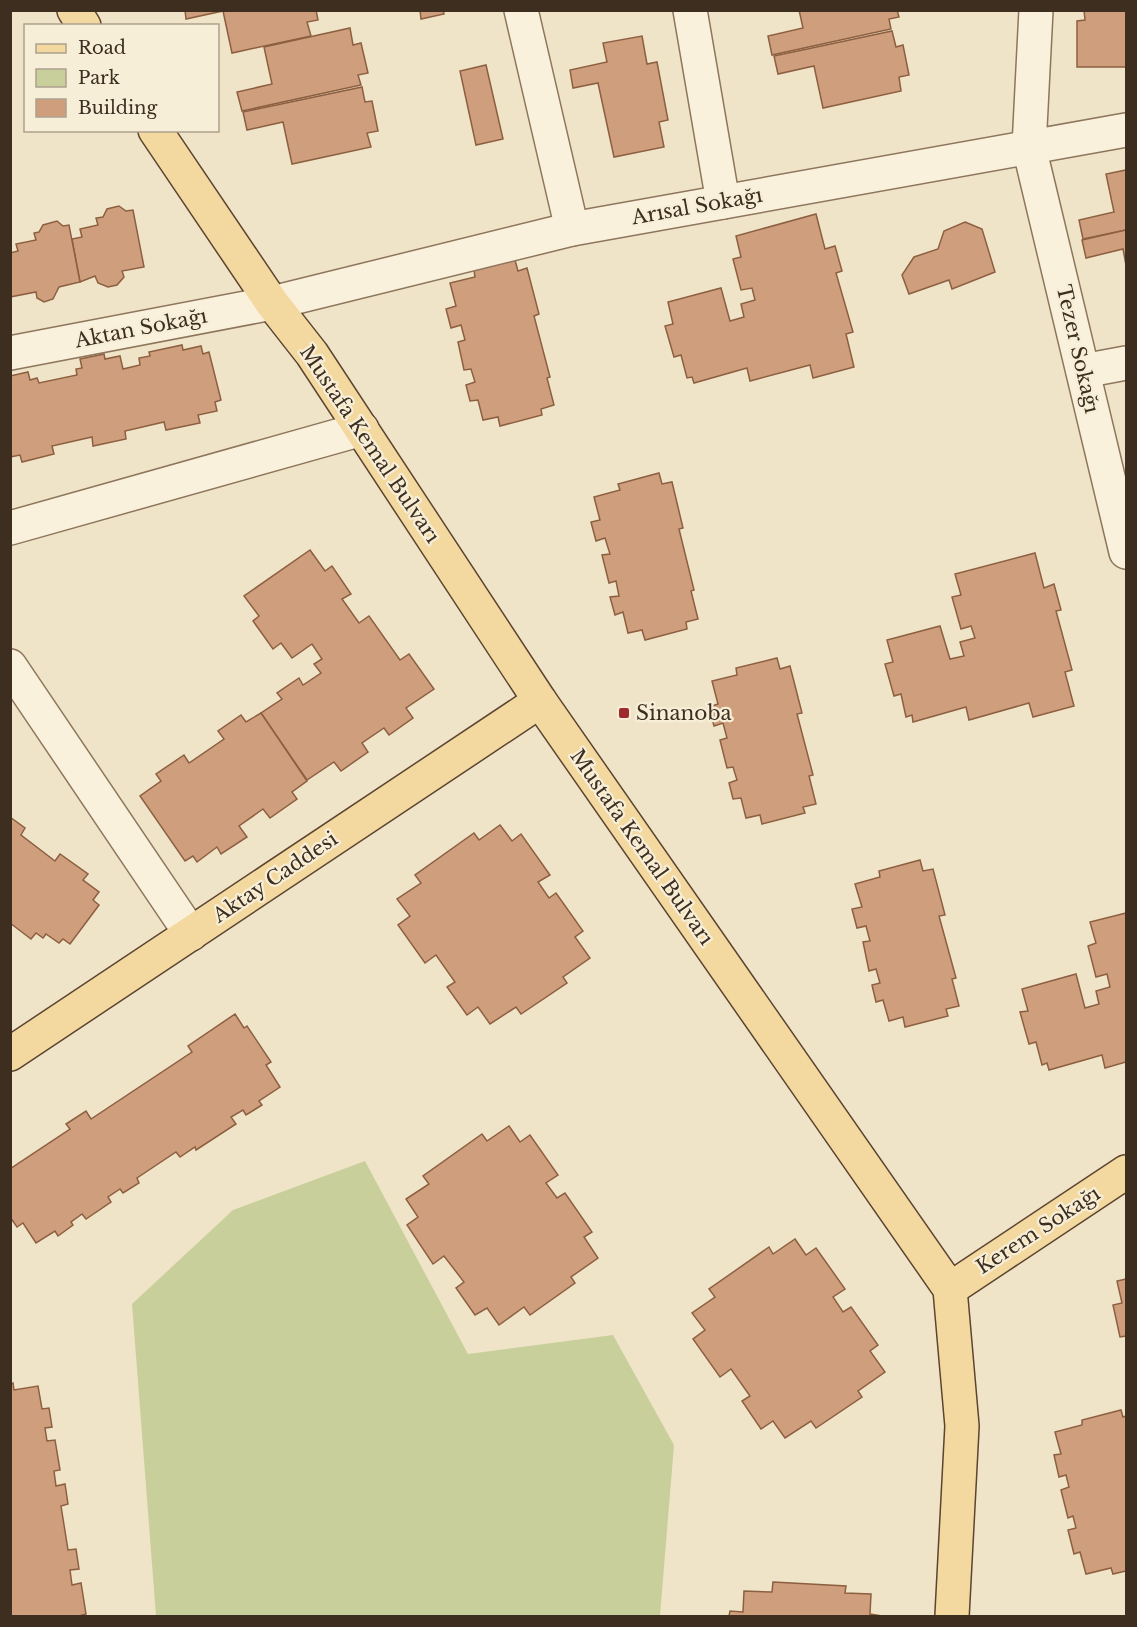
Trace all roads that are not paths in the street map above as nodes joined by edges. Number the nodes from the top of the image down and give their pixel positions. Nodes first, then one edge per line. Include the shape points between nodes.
1 (74, 10) edge
2 (520, 10) edge
3 (690, 10) edge
4 (1036, 10) edge
5 (83, 24) edge
6 (1126, 130) edge
7 (156, 132) edge
8 (1029, 147) junction
9 (723, 202) junction
10 (572, 229) junction
11 (272, 303) junction
12 (10, 353) edge
13 (1126, 363) edge
14 (1083, 371) junction
15 (362, 429) junction
16 (10, 528) edge
17 (1126, 552) edge
18 (10, 666) edge
19 (540, 701) junction
20 (191, 934) junction
21 (10, 1054) edge
22 (1126, 1172) edge
23 (950, 1289) junction
24 (952, 1617) edge

1 - 5 main road
2 - 10 street
3 - 9 street
4 - 8 street, Tezer Sokağı
6 - 8 street, Arısal Sokağı
7 - 11 main road, Mustafa Kemal Bulvarı
8 - 9 street, Arısal Sokağı
8 - 14 street, Tezer Sokağı
9 - 10 street, Arısal Sokağı
10 - 11 street, Arısal Sokağı
11 - 12 street, Aktan Sokağı
11 - 15 main road, Mustafa Kemal Bulvarı
13 - 14 street
14 - 17 street, Tezer Sokağı
15 - 16 street
15 - 19 main road, Mustafa Kemal Bulvarı
18 - 20 street
19 - 20 main road, Aktay Caddesi
19 - 23 main road, Mustafa Kemal Bulvarı
20 - 21 main road, Aktay Caddesi
22 - 23 main road, Kerem Sokağı
23 - 24 main road, Mustafa Kemal Bulvarı via 962,1426

